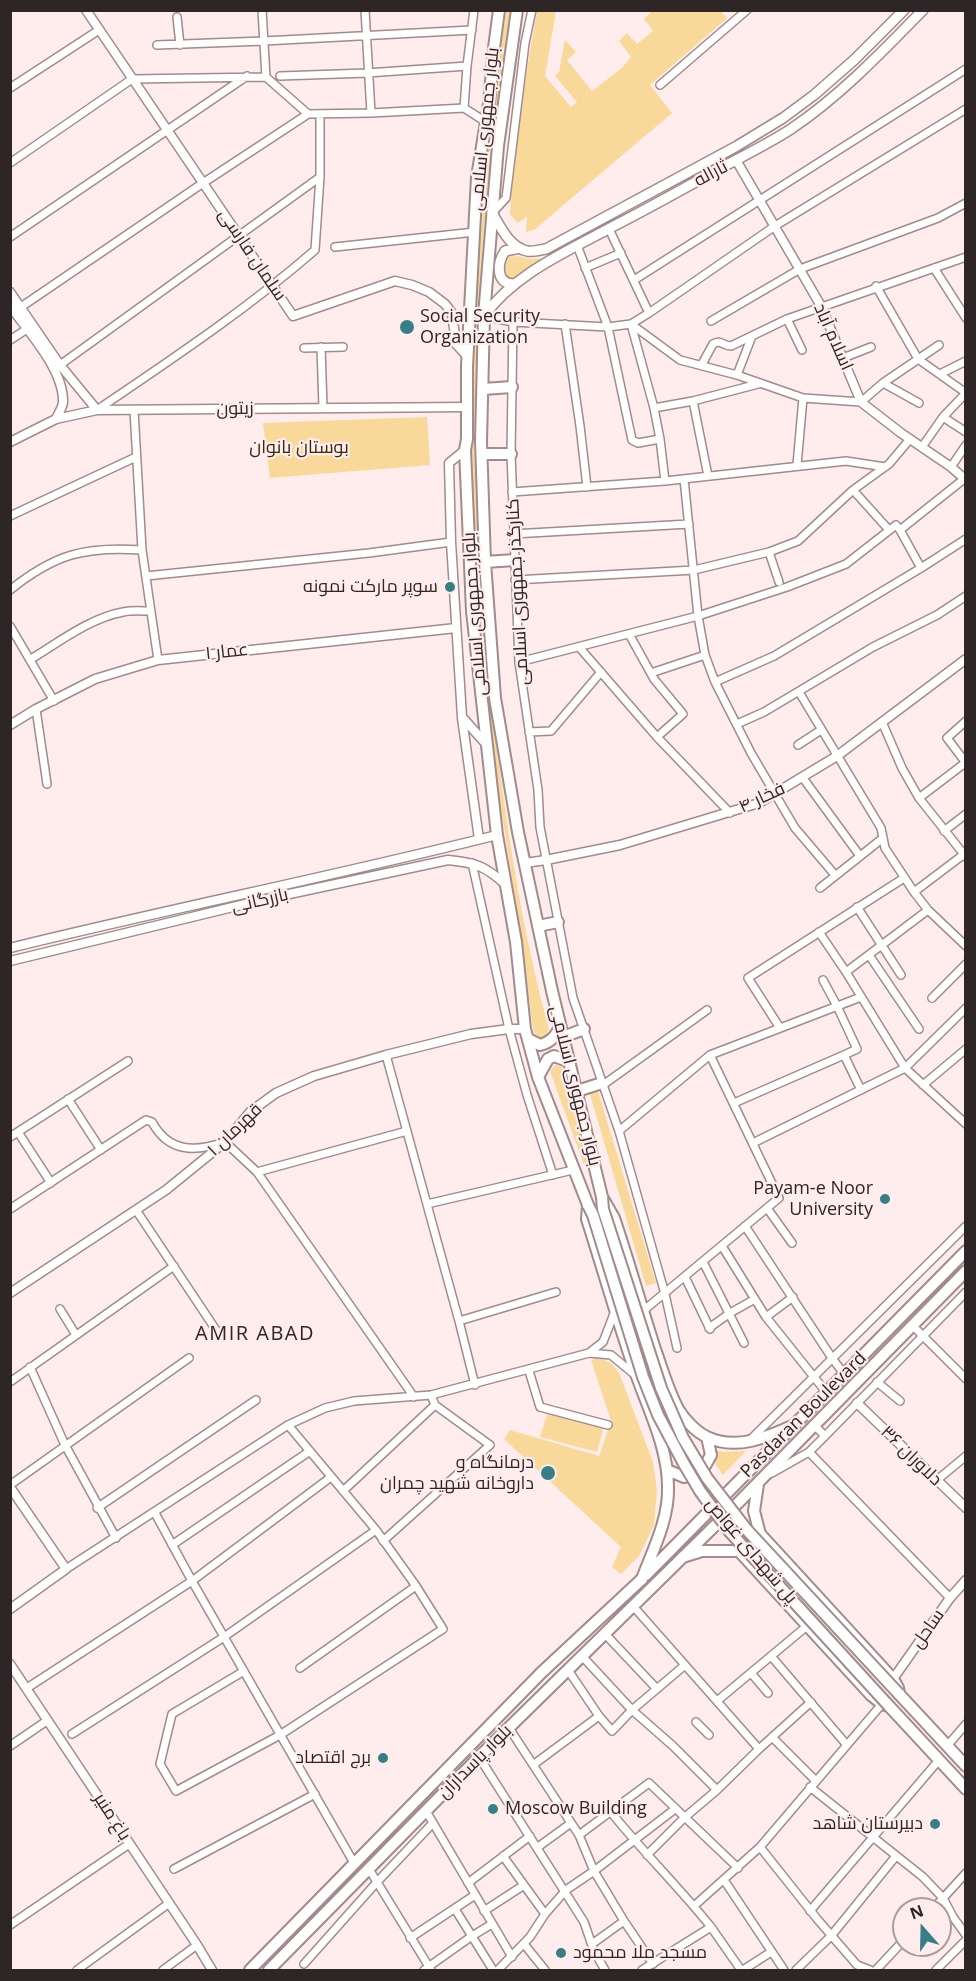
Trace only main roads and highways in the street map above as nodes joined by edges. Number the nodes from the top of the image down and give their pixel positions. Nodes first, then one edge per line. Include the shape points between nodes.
1 (499, 10) edge
2 (517, 10) edge
3 (904, 10) edge
4 (923, 10) edge
5 (890, 25) junction
6 (899, 35) junction
7 (492, 213) junction
8 (520, 248) junction
9 (515, 284) junction
10 (484, 316) junction
11 (512, 387) road end
12 (483, 388) junction
13 (482, 454) junction
14 (511, 454) road end
15 (515, 560) road end
16 (485, 562) junction
17 (558, 922) road end
18 (538, 926) junction
19 (584, 1029) road end
20 (562, 1032) junction
21 (526, 1034) junction
22 (570, 1062) junction
23 (538, 1077) junction
24 (603, 1084) road end
25 (577, 1091) junction
26 (602, 1197) junction
27 (588, 1205) junction
28 (966, 1251) edge
29 (966, 1271) edge
30 (794, 1425) junction
31 (707, 1437) junction
32 (667, 1470) junction
33 (759, 1481) junction
34 (760, 1534) junction
35 (739, 1551) junction
36 (682, 1557) junction
37 (642, 1579) junction
38 (899, 1694) junction
39 (885, 1705) junction
40 (966, 1766) edge
41 (966, 1789) edge
42 (250, 1971) edge
43 (269, 1971) edge

1 - 21 main road, بلوار جمهوری اسلامی via 477,177 465,450 472,611 496,835 516,942
2 - 7 main road, بلوار جمهوری اسلامی
3 - 5 main road, ثاراله
4 - 6 main road, ثاراله
5 - 6 main road
5 - 8 main road, ثاراله via 814,95 737,146 546,249
6 - 9 main road, ثاراله via 790,130 577,245
7 - 8 main road via 509,240
7 - 10 main road, بلوار جمهوری اسلامی
8 - 9 main road via 505,251 500,258 502,280 508,285
9 - 10 main road, ثاراله
10 - 12 main road, بلوار جمهوری اسلامی
11 - 12 main road
12 - 13 main road, بلوار جمهوری اسلامی
13 - 14 main road
13 - 16 main road, بلوار جمهوری اسلامی
15 - 16 main road
16 - 18 main road, بلوار جمهوری اسلامی via 495,699
17 - 18 main road
18 - 20 main road, بلوار جمهوری اسلامی
19 - 20 main road
20 - 21 main road via 540,1045
20 - 22 main road, بلوار جمهوری اسلامی
21 - 23 main road, بلوار جمهوری اسلامی
22 - 23 main road via 554,1056
22 - 25 main road, بلوار جمهوری اسلامی
23 - 27 main road, بلوار جمهوری اسلامی
24 - 25 main road
25 - 26 main road, بلوار جمهوری اسلامی
26 - 31 main road via 614,1218 660,1365 678,1409
26 - 38 main road, پل شهدای غواص, bridge via 661,1388 706,1478 747,1530
27 - 32 main road via 587,1219
27 - 39 main road, پل شهدای غواص, bridge via 643,1377 658,1415 700,1491 730,1532
28 - 30 main road, Pasdaran Boulevard
29 - 33 main road, Pasdaran Boulevard
30 - 31 main road via 747,1442
30 - 37 main road, Pasdaran Boulevard
31 - 32 main road via 711,1455 702,1471 684,1477
32 - 37 main road via 666,1511
33 - 34 main road via 753,1511
33 - 36 main road, Pasdaran Boulevard
34 - 35 main road via 746,1525 740,1527 733,1536
34 - 38 main road via 893,1679
35 - 36 main road via 702,1551
35 - 39 main road
36 - 43 main road, بلوار پاسداران
37 - 42 main road, بلوار پاسداران via 542,1672
38 - 40 main road, پل شهدای غواص
39 - 41 main road

